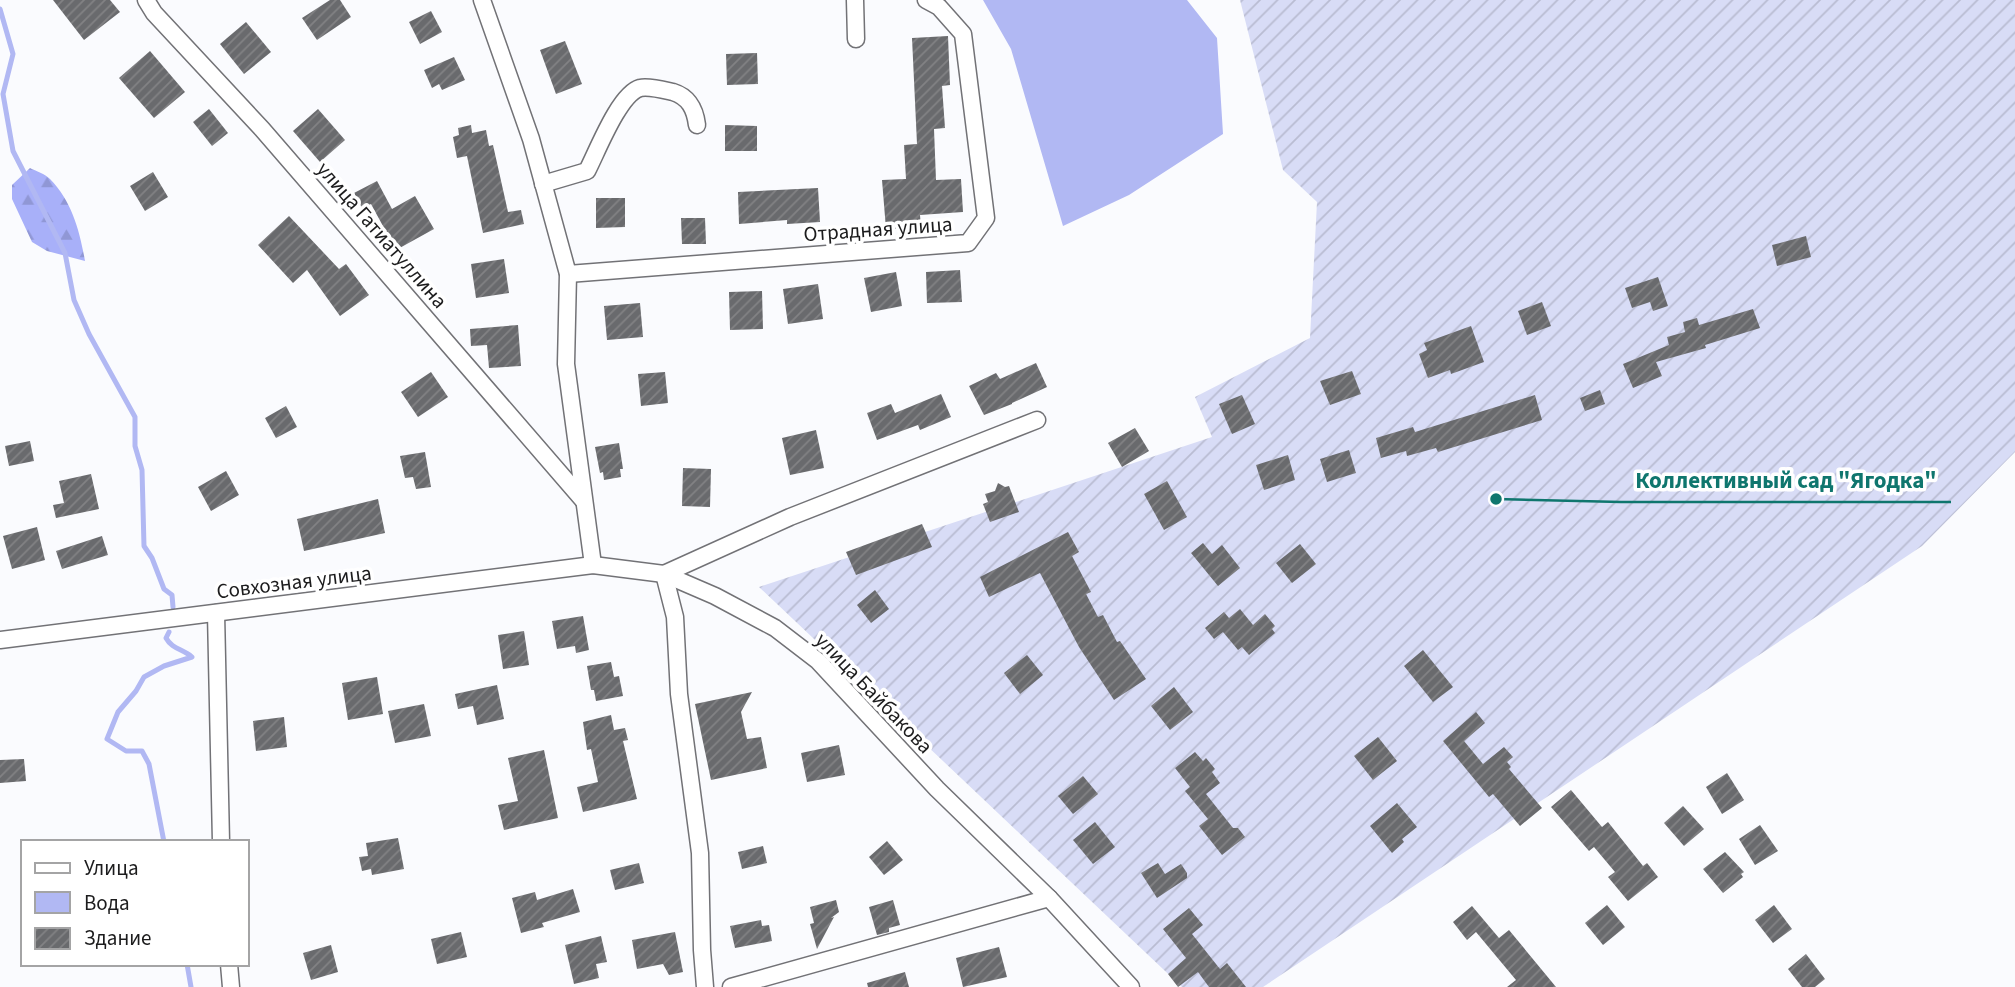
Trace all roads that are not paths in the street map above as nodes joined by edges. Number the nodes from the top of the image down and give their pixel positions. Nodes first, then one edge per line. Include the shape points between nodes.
1 (146, 0) edge
2 (482, 0) edge
3 (855, 0) edge
4 (926, 0) edge
5 (856, 39) dead end
6 (697, 125) dead end
7 (543, 184) junction
8 (568, 274) junction
9 (1037, 420) dead end
10 (583, 500) junction
11 (593, 565) junction
12 (664, 574) junction
13 (216, 613) junction
14 (0, 640) edge
15 (221, 840) edge
16 (1049, 898) junction
17 (229, 966) edge
18 (231, 987) edge
19 (705, 987) edge
20 (731, 987) edge
21 (1131, 987) edge

1 - 10 street, улица Гатиатуллина
2 - 7 street
3 - 5 street
4 - 8 street, Отрадная улица via 939,7 963,34 986,218 968,243
6 - 7 street via 695,109 680,95 639,89 624,99 587,171
7 - 8 street
8 - 10 street via 566,364
9 - 12 street via 790,517
10 - 11 street
11 - 12 street, улица Байбакова
11 - 13 street, Совхозная улица
12 - 16 street, улица Байбакова via 775,628 818,661 937,789
12 - 19 street via 675,617 679,694 700,853
13 - 14 street, Совхозная улица
13 - 15 street
16 - 20 street
16 - 21 street, улица Байбакова
17 - 18 street

